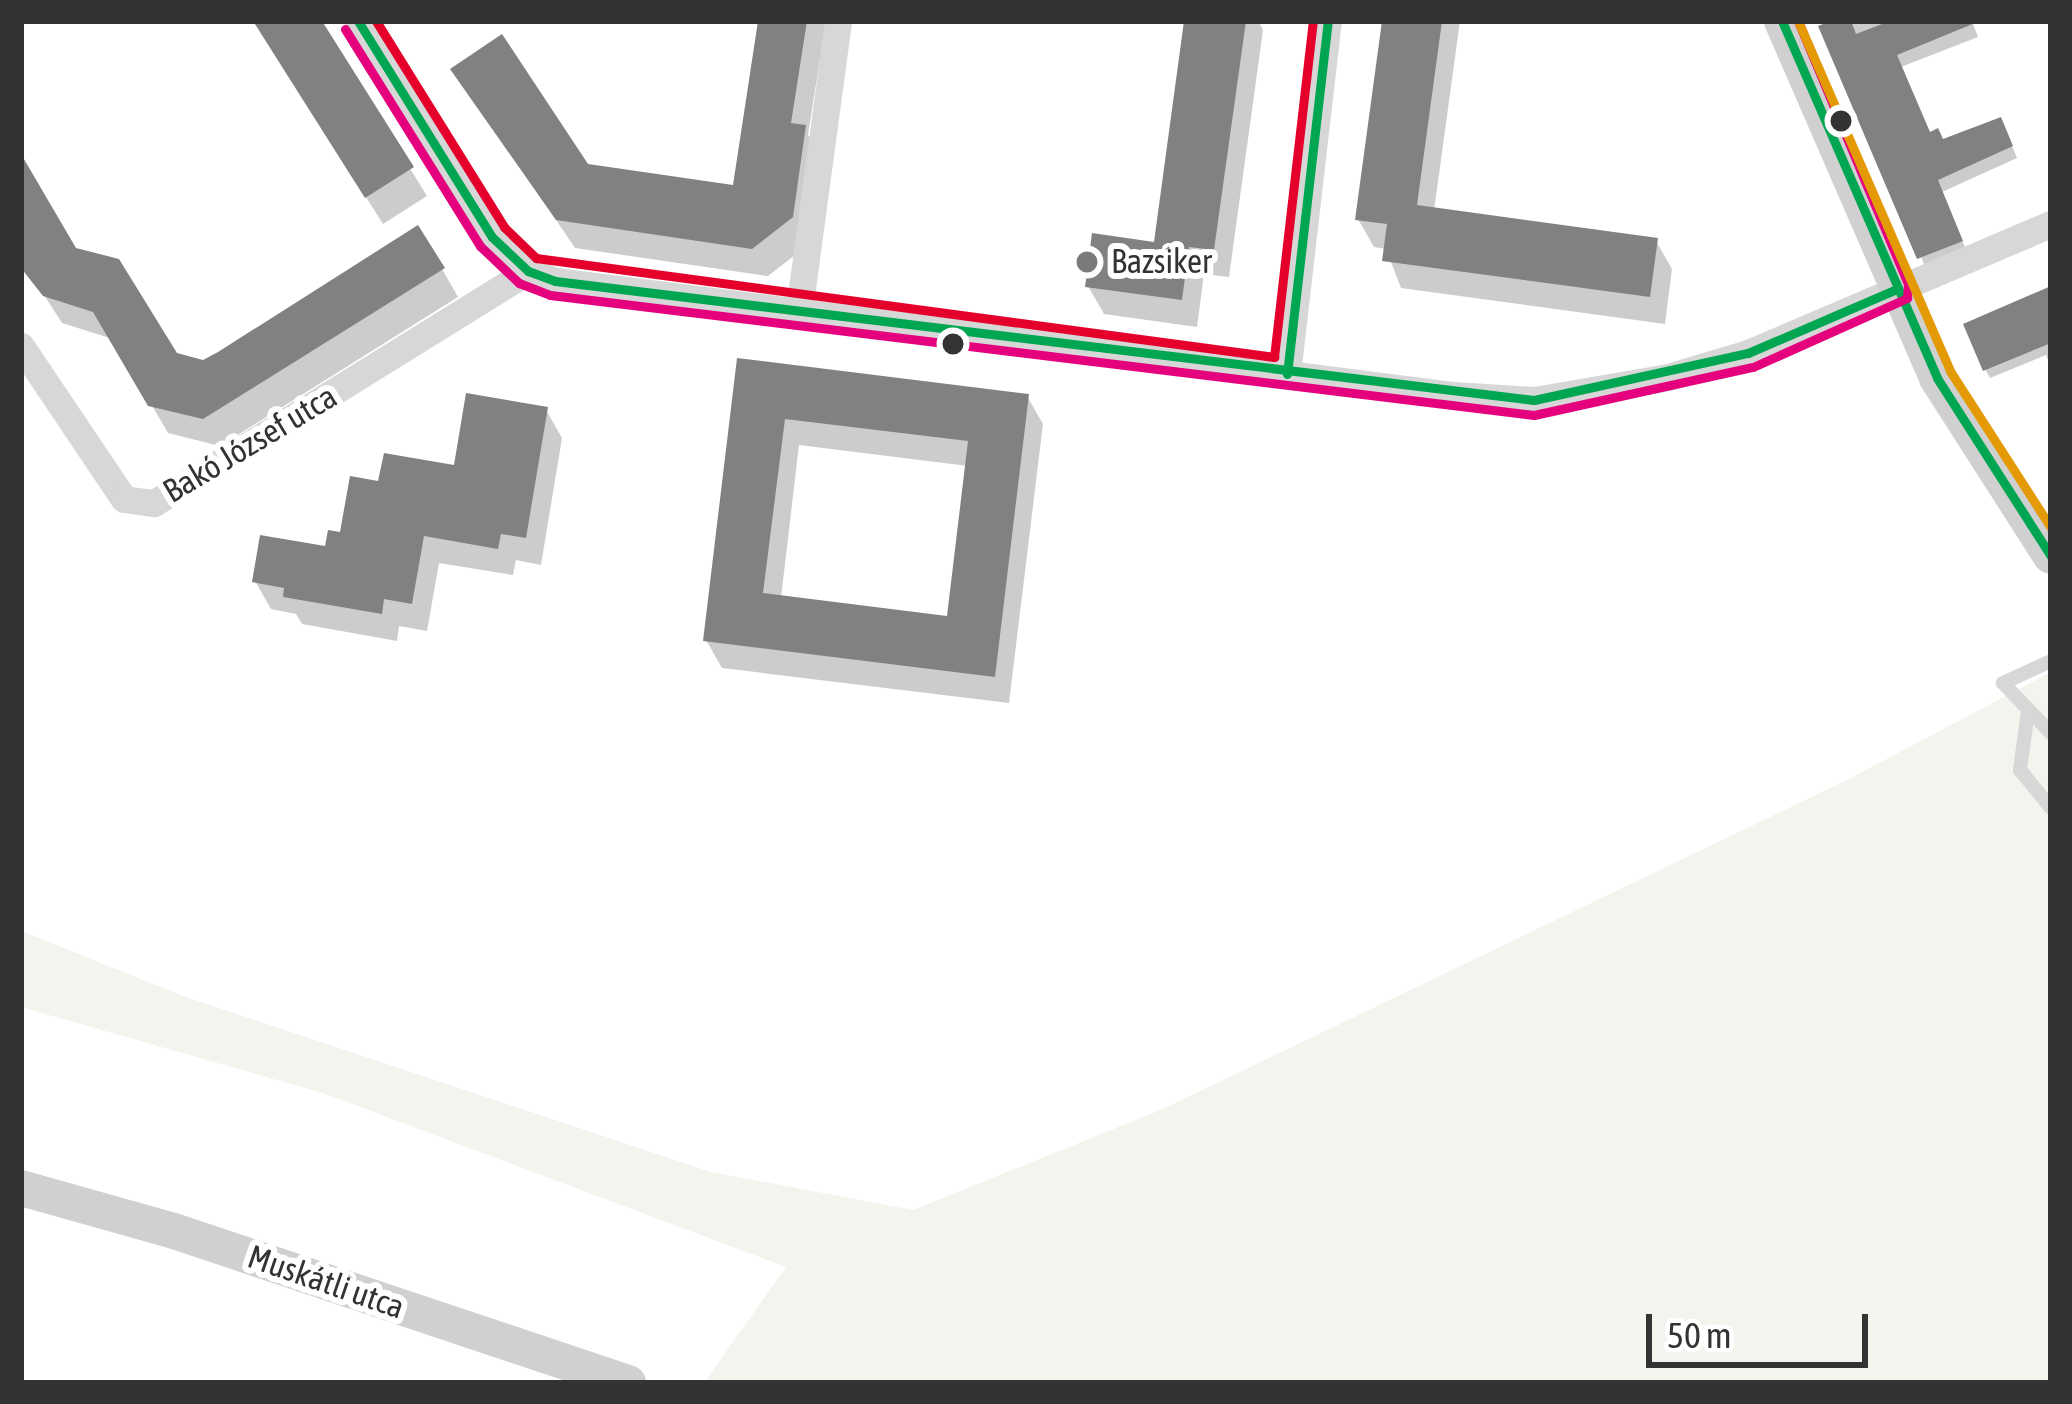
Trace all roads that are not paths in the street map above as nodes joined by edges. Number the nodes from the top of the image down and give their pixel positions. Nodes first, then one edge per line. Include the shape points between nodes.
1 (358, 21) edge
2 (838, 21) edge
3 (1328, 21) edge
4 (1782, 21) edge
5 (2051, 224) edge
6 (528, 271) junction
7 (1894, 290) junction
8 (799, 310) junction
9 (21, 346) edge
10 (1287, 374) junction
11 (2051, 556) edge
12 (2051, 662) edge
13 (2028, 712) junction
14 (2051, 733) edge
15 (2051, 808) edge
16 (21, 1189) edge
17 (628, 1383) edge

1 - 6 street via 492,237
2 - 8 street
3 - 10 street
4 - 7 main road
5 - 7 street
6 - 8 street via 555,281
6 - 9 street, Bakó József utca via 154,503 124,499
7 - 10 street via 1748,353 1603,391 1514,399
7 - 11 main road via 1937,378
8 - 10 street
12 - 13 lane via 2002,682
13 - 14 lane
13 - 15 lane via 2020,770
16 - 17 main road, Muskátli utca via 174,1231

